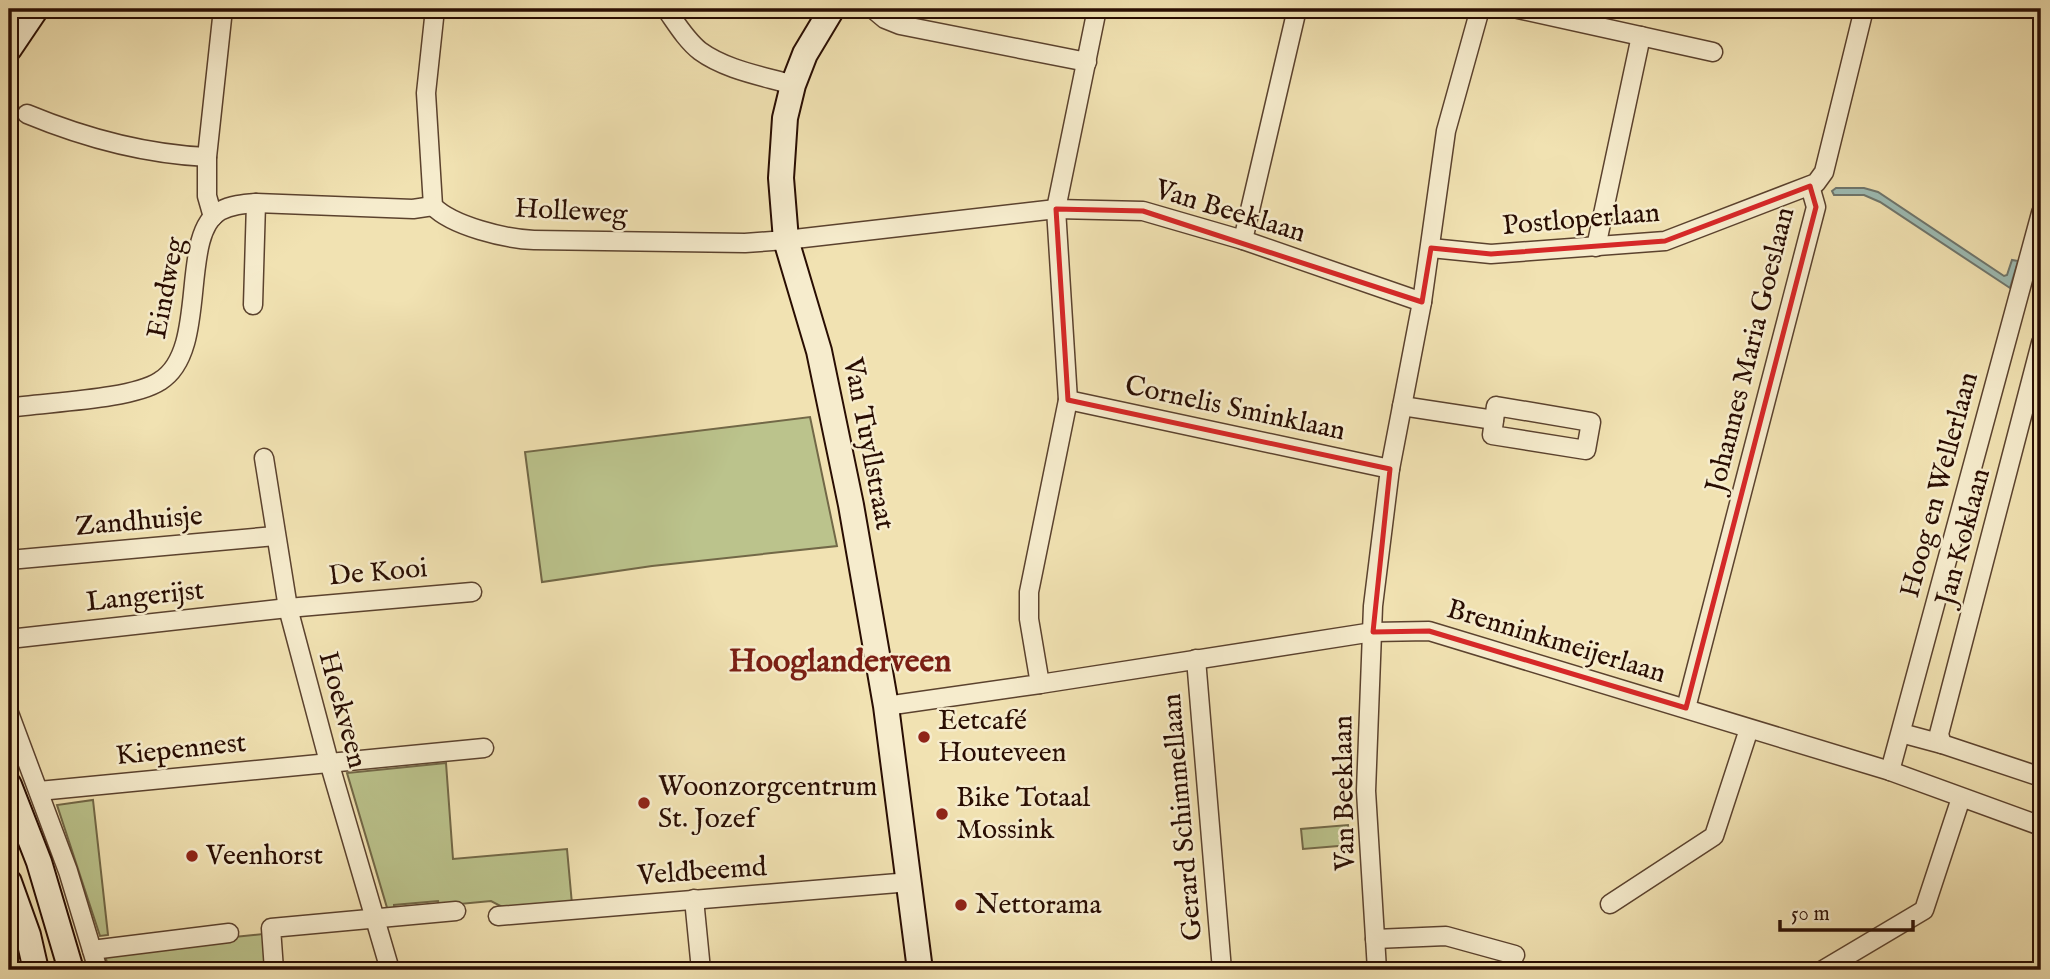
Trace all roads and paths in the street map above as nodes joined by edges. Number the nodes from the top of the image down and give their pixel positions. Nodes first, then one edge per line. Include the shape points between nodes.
1 (36, 9) edge
2 (223, 9) edge
3 (435, 9) edge
4 (666, 9) edge
5 (832, 9) edge
6 (873, 9) edge
7 (1097, 9) edge
8 (1297, 9) edge
9 (1480, 9) edge
10 (1518, 9) edge
11 (1864, 9) edge
12 (1641, 36) junction
13 (9, 49) edge
14 (1713, 52) dead end
15 (1087, 62) junction
16 (793, 85) junction
17 (27, 114) dead end
18 (207, 157) junction
19 (1810, 186) junction
20 (256, 203) junction
21 (433, 206) junction
22 (1056, 209) junction
23 (2041, 214) edge
24 (213, 217) junction
25 (786, 240) junction
26 (1243, 240) junction
27 (1596, 247) junction
28 (1431, 248) junction
29 (1422, 302) junction
30 (253, 306) dead end
31 (2041, 344) edge
32 (1068, 400) junction
33 (1402, 407) junction
34 (9, 408) edge
35 (1494, 420) junction
36 (264, 458) dead end
37 (1390, 469) junction
38 (275, 536) junction
39 (9, 560) edge
40 (472, 592) dead end
41 (288, 608) junction
42 (1373, 632) junction
43 (9, 639) edge
44 (1196, 659) junction
45 (1040, 684) junction
46 (886, 706) junction
47 (1686, 708) junction
48 (9, 713) edge
49 (1749, 729) junction
50 (1901, 733) junction
51 (1941, 744) junction
52 (484, 748) dead end
53 (329, 762) junction
54 (1890, 771) junction
55 (2041, 777) edge
56 (9, 785) edge
57 (39, 791) junction
58 (1961, 798) junction
59 (2041, 825) edge
60 (9, 882) edge
61 (910, 882) junction
62 (694, 899) junction
63 (1610, 904) dead end
64 (456, 911) dead end
65 (498, 916) dead end
66 (374, 918) junction
67 (229, 933) dead end
68 (1375, 939) junction
69 (92, 950) junction
70 (1514, 955) dead end
71 (36, 970) edge
72 (71, 970) edge
73 (98, 970) edge
74 (274, 970) edge
75 (390, 970) edge
76 (701, 970) edge
77 (920, 970) edge
78 (1222, 970) edge
79 (1377, 970) edge
80 (1823, 970) edge

1 - 13 street
2 - 18 street
3 - 21 street via 426,93
4 - 16 street via 700,51 724,64
5 - 16 street, Van Tuyllstraat
6 - 15 street via 900,26
7 - 15 street
8 - 26 street
9 - 28 street via 1447,131
10 - 12 street
11 - 19 street, Johannes Maria Goeslaan via 1824,172
12 - 14 street
12 - 27 street
15 - 22 street
16 - 25 street, Van Tuyllstraat via 781,148
17 - 18 street via 131,149
18 - 24 street via 207,196
19 - 27 street, Postloperlaan via 1665,241
19 - 47 street, Johannes Maria Goeslaan via 1816,207
20 - 21 street, Eindweg
20 - 24 street, Eindweg via 231,207
20 - 30 street
21 - 25 street, Holleweg via 452,220 524,240
22 - 25 street, Van Beeklaan
22 - 26 street, Van Beeklaan via 1143,211
22 - 32 street
23 - 50 street, Hoog en Wellerlaan
24 - 34 street, Eindweg via 203,233 184,351 173,371 134,392
25 - 46 street, Van Tuyllstraat via 827,388
26 - 29 street, Van Beeklaan
27 - 28 street, Postloperlaan via 1491,254
28 - 29 street
29 - 33 street, Van Beeklaan
31 - 51 street, Jan Koklaan via 1939,734
32 - 37 street, Cornelis Sminklaan
32 - 45 street via 1030,592 1029,619
33 - 35 street
33 - 37 street, Van Beeklaan
35 - 35 street via 1492,435 1586,450 1591,422 1496,407
36 - 38 street, Hoekveen
37 - 42 street, Van Beeklaan
38 - 39 street, Zandhuisje
38 - 41 street, Hoekveen
40 - 41 street, De Kooi
41 - 43 street, Langerijst
41 - 53 street, Hoekveen
42 - 44 street, Brenninkmeijerlaan
42 - 47 street, Brenninkmeijerlaan via 1429,631
42 - 68 street, Van Beeklaan via 1366,791
44 - 45 street, Brenninkmeijerlaan
44 - 78 street, Gerard Schimmellaan
45 - 46 street, Brenninkmeijerlaan
46 - 61 street, Van Tuyllstraat
47 - 49 street, Brenninkmeijerlaan
48 - 57 street
49 - 54 street, Brenninkmeijerlaan
49 - 63 street via 1714,836
50 - 51 street
50 - 54 street, Hoog en Wellerlaan
51 - 55 street
52 - 53 street, Kiepennest
53 - 57 street, Kiepennest
53 - 66 street, Hoekveen
54 - 58 street, Brenninkmeijerlaan
56 - 72 street via 39,862
57 - 69 street
58 - 59 street, Brenninkmeijerlaan
58 - 80 street via 1924,910
60 - 71 street
61 - 62 street, Veldbeemd
61 - 77 street, Van Tuyllstraat
62 - 65 street, Veldbeemd
62 - 76 street
64 - 66 street
66 - 74 street via 271,928
66 - 75 street, Hoekveen
67 - 69 street
68 - 70 street via 1446,936
68 - 79 street, Van Beeklaan
69 - 73 street

